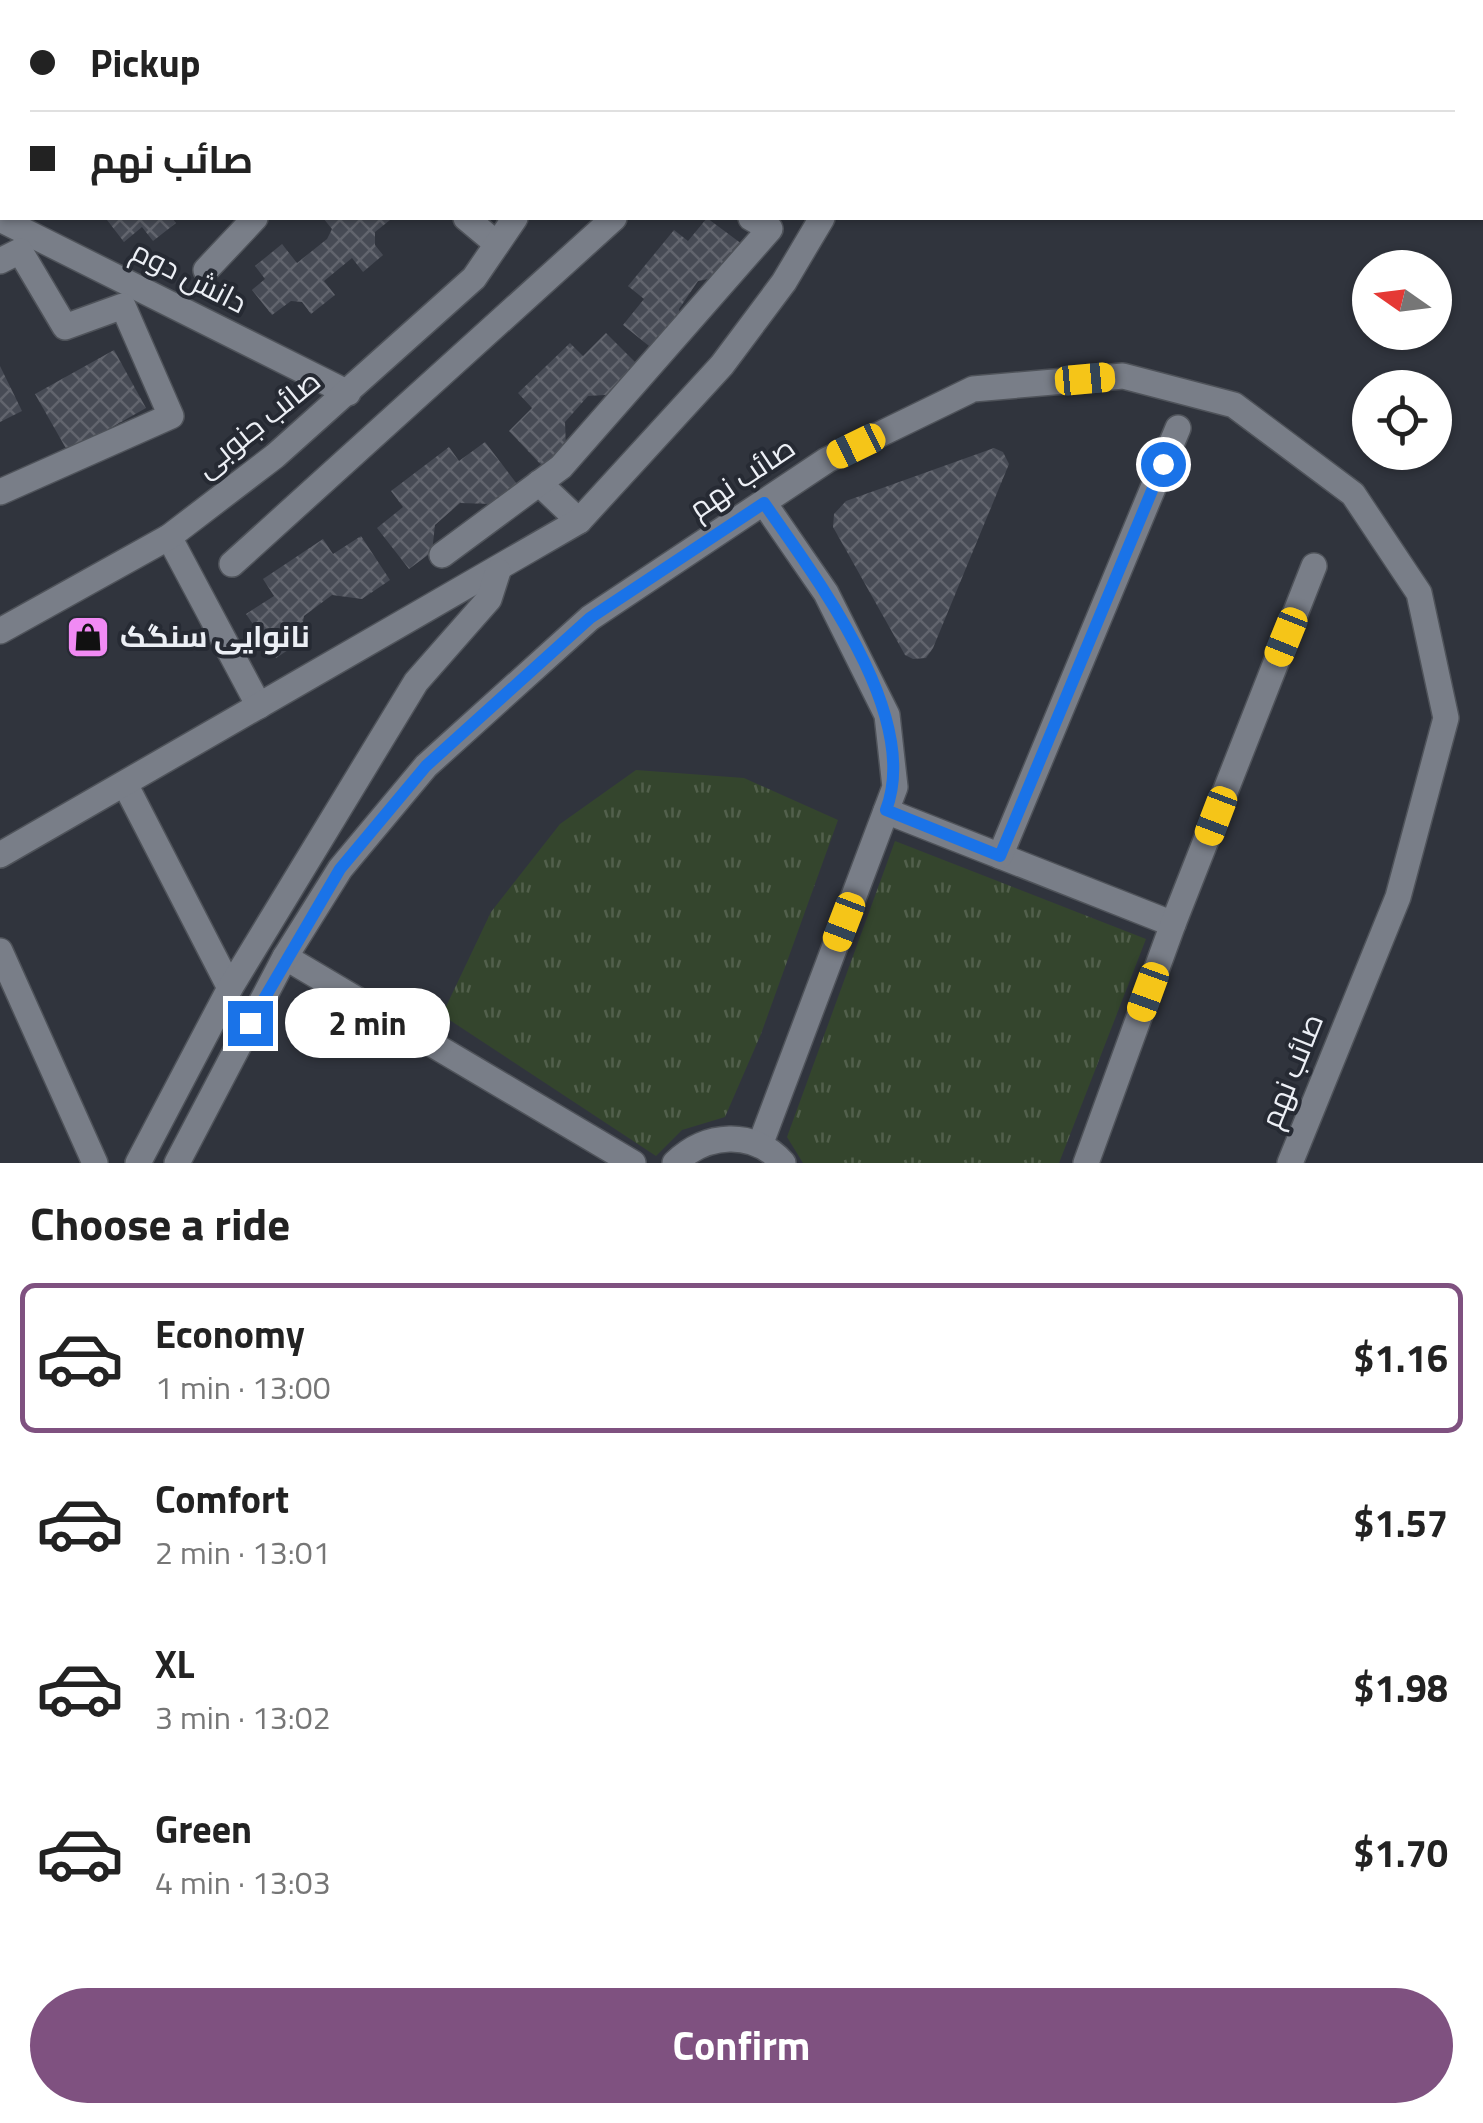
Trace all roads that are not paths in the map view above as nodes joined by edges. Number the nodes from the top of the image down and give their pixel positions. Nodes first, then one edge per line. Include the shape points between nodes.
1 (2, 220) edge
2 (253, 220) edge
3 (468, 220) edge
4 (514, 220) edge
5 (612, 220) edge
6 (754, 220) edge
7 (819, 220) edge
8 (497, 244) junction
9 (0, 261) edge
10 (206, 270) dead end
11 (348, 392) junction
12 (1178, 428) dead end
13 (539, 483) junction
14 (0, 492) edge
15 (764, 503) junction
16 (579, 521) junction
17 (169, 537) junction
18 (442, 555) dead end
19 (232, 564) dead end
20 (1314, 566) dead end
21 (498, 571) junction
22 (0, 631) edge
23 (259, 706) junction
24 (125, 784) junction
25 (886, 810) junction
26 (0, 854) edge
27 (1000, 856) junction
28 (1173, 924) junction
29 (0, 951) edge
30 (285, 958) junction
31 (230, 988) junction
32 (760, 1145) junction
33 (95, 1163) edge
34 (138, 1163) edge
35 (177, 1163) edge
36 (633, 1163) edge
37 (676, 1163) edge
38 (783, 1163) edge
39 (1086, 1163) edge
40 (1290, 1163) edge

1 - 11 street, دانش دوم
2 - 10 street
3 - 8 street
4 - 8 street, صائب جنوبی
5 - 19 street
6 - 13 street via 770,229 561,467
7 - 16 street via 784,282 722,365
8 - 11 street, صائب جنوبی via 474,278
9 - 14 street via 20,251 65,327 123,306 171,416
11 - 17 street, صائب جنوبی
12 - 27 street
13 - 16 street
13 - 18 street
15 - 25 street via 826,593 887,715 895,787
15 - 30 street, صائب نهم via 590,618 426,766 340,869
15 - 40 street, صائب نهم via 827,460 973,389 1122,376 1234,405 1352,494 1420,593 1446,718 1398,897
16 - 21 street
17 - 22 street, صائب جنوبی
17 - 23 street
20 - 28 street
21 - 23 street
21 - 31 street via 489,599 407,697
23 - 24 street
24 - 26 street
24 - 31 street
25 - 27 street
25 - 32 street
27 - 28 street
28 - 39 street
29 - 33 street
30 - 35 street, صائب نهم
30 - 36 street
31 - 34 street
32 - 37 street via 716,1139
32 - 38 street

